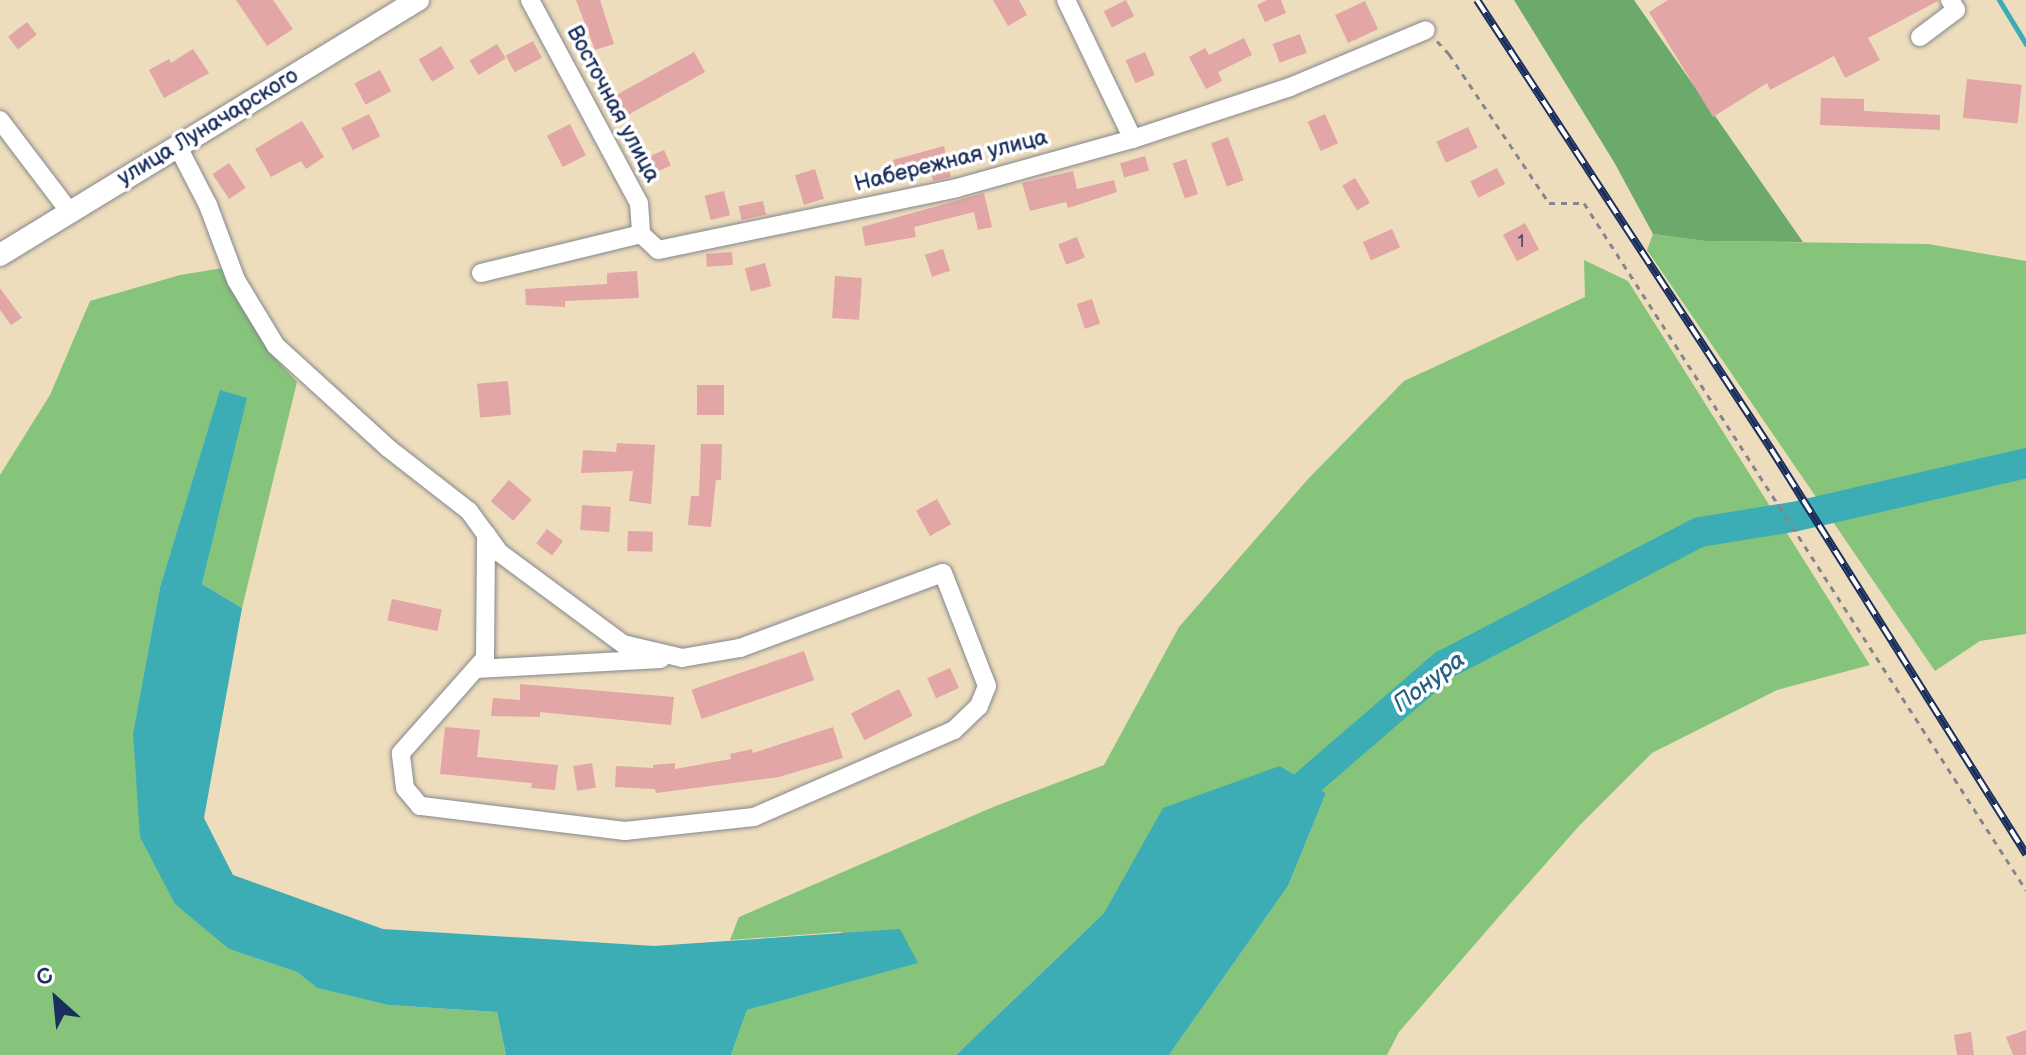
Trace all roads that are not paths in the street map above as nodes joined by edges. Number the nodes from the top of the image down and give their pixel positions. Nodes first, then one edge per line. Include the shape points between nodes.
1 (418, 0) edge
2 (530, 0) edge
3 (1066, 0) edge
4 (1950, 0) edge
5 (1426, 30) road end
6 (1920, 37) dead end
7 (0, 120) edge
8 (1133, 139) junction
9 (177, 145) junction
10 (69, 211) junction
11 (641, 234) junction
12 (0, 255) edge
13 (481, 273) dead end
14 (486, 534) junction
15 (682, 658) junction
16 (476, 669) junction

1 - 9 main road, улица Луначарского
2 - 11 street, Восточная улица via 639,203
3 - 8 street
4 - 6 street via 1956,10
5 - 8 street, Набережная улица via 1290,87
7 - 10 street
8 - 11 street, Набережная улица via 957,188 658,250
9 - 10 main road, улица Луначарского
9 - 14 street via 208,205 236,280 276,346 388,448 469,511
10 - 12 main road, улица Луначарского
11 - 13 street
14 - 15 street via 500,553 623,644
14 - 16 street via 485,658
15 - 16 street
15 - 16 street via 740,648 943,573 987,686 979,706 954,730 754,817 625,831 420,806 405,788 401,753

